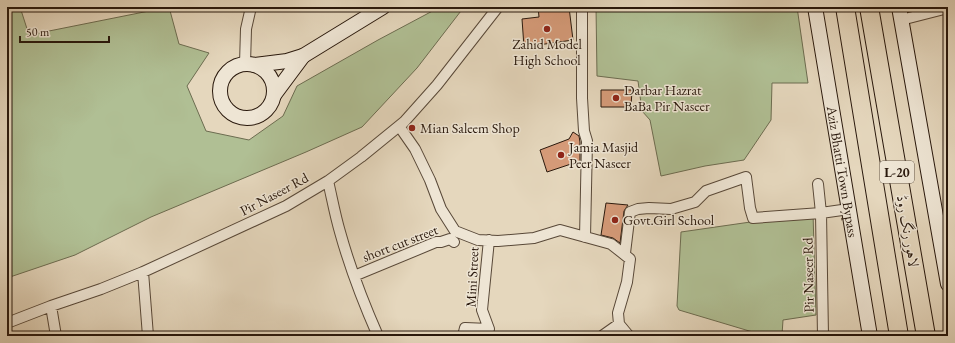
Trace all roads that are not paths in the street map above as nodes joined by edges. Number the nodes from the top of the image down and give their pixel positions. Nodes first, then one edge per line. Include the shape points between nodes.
1 (251, 7) edge
2 (383, 7) edge
3 (498, 7) edge
4 (582, 7) edge
5 (815, 7) edge
6 (844, 7) edge
7 (869, 7) edge
8 (948, 8) edge
9 (900, 14) edge
10 (303, 56) junction
11 (250, 64) junction
12 (274, 95) junction
13 (399, 126) junction
14 (328, 181) junction
15 (818, 184) dead end
16 (849, 209) junction
17 (821, 213) junction
18 (585, 237) junction
19 (488, 240) junction
20 (454, 242) dead end
21 (625, 254) junction
22 (143, 272) junction
23 (354, 276) junction
24 (948, 284) edge
25 (51, 306) junction
26 (7, 323) edge
27 (619, 324) junction
28 (56, 336) edge
29 (148, 336) edge
30 (378, 336) edge
31 (463, 336) edge
32 (602, 336) edge
33 (629, 336) edge
34 (823, 336) edge
35 (870, 336) edge
36 (899, 336) edge
37 (926, 336) edge

1 - 11 street via 246,29
2 - 10 street
3 - 13 street, Pir Naseer Rd via 437,85
4 - 18 street via 582,98 587,142
5 - 16 street, Aziz Bhatti Town Bypass
6 - 36 highway, لاہور رنگ روڈ / L-20
7 - 37 highway, لاہور رنگ روڈ / L-20
8 - 9 street
9 - 24 street
10 - 11 street via 282,62
10 - 12 street
11 - 12 street via 267,73 272,80
11 - 12 street via 230,70 222,81 220,93 227,109 238,116 250,118 266,110
13 - 14 street, Pir Naseer Rd
13 - 19 street via 415,149 442,209 455,231 478,240
14 - 22 street, Pir Naseer Rd via 286,206
14 - 23 street via 339,230
15 - 17 street, Pir Naseer Rd
16 - 17 street
16 - 35 street, Aziz Bhatti Town Bypass
17 - 21 street via 753,218 746,177 706,191 695,202 671,209 649,208 630,212
17 - 34 street, Pir Naseer Rd
18 - 19 street via 560,230 534,238
18 - 21 street via 611,244
19 - 31 street, Mini Street via 482,310 489,329 465,328
20 - 23 street, short cut street via 450,239 436,242
21 - 27 street via 630,259 627,282 618,313
22 - 25 street, Pir Naseer Rd
22 - 29 street
23 - 30 street
25 - 26 street, Pir Naseer Rd
25 - 28 street
27 - 32 street
27 - 33 street

